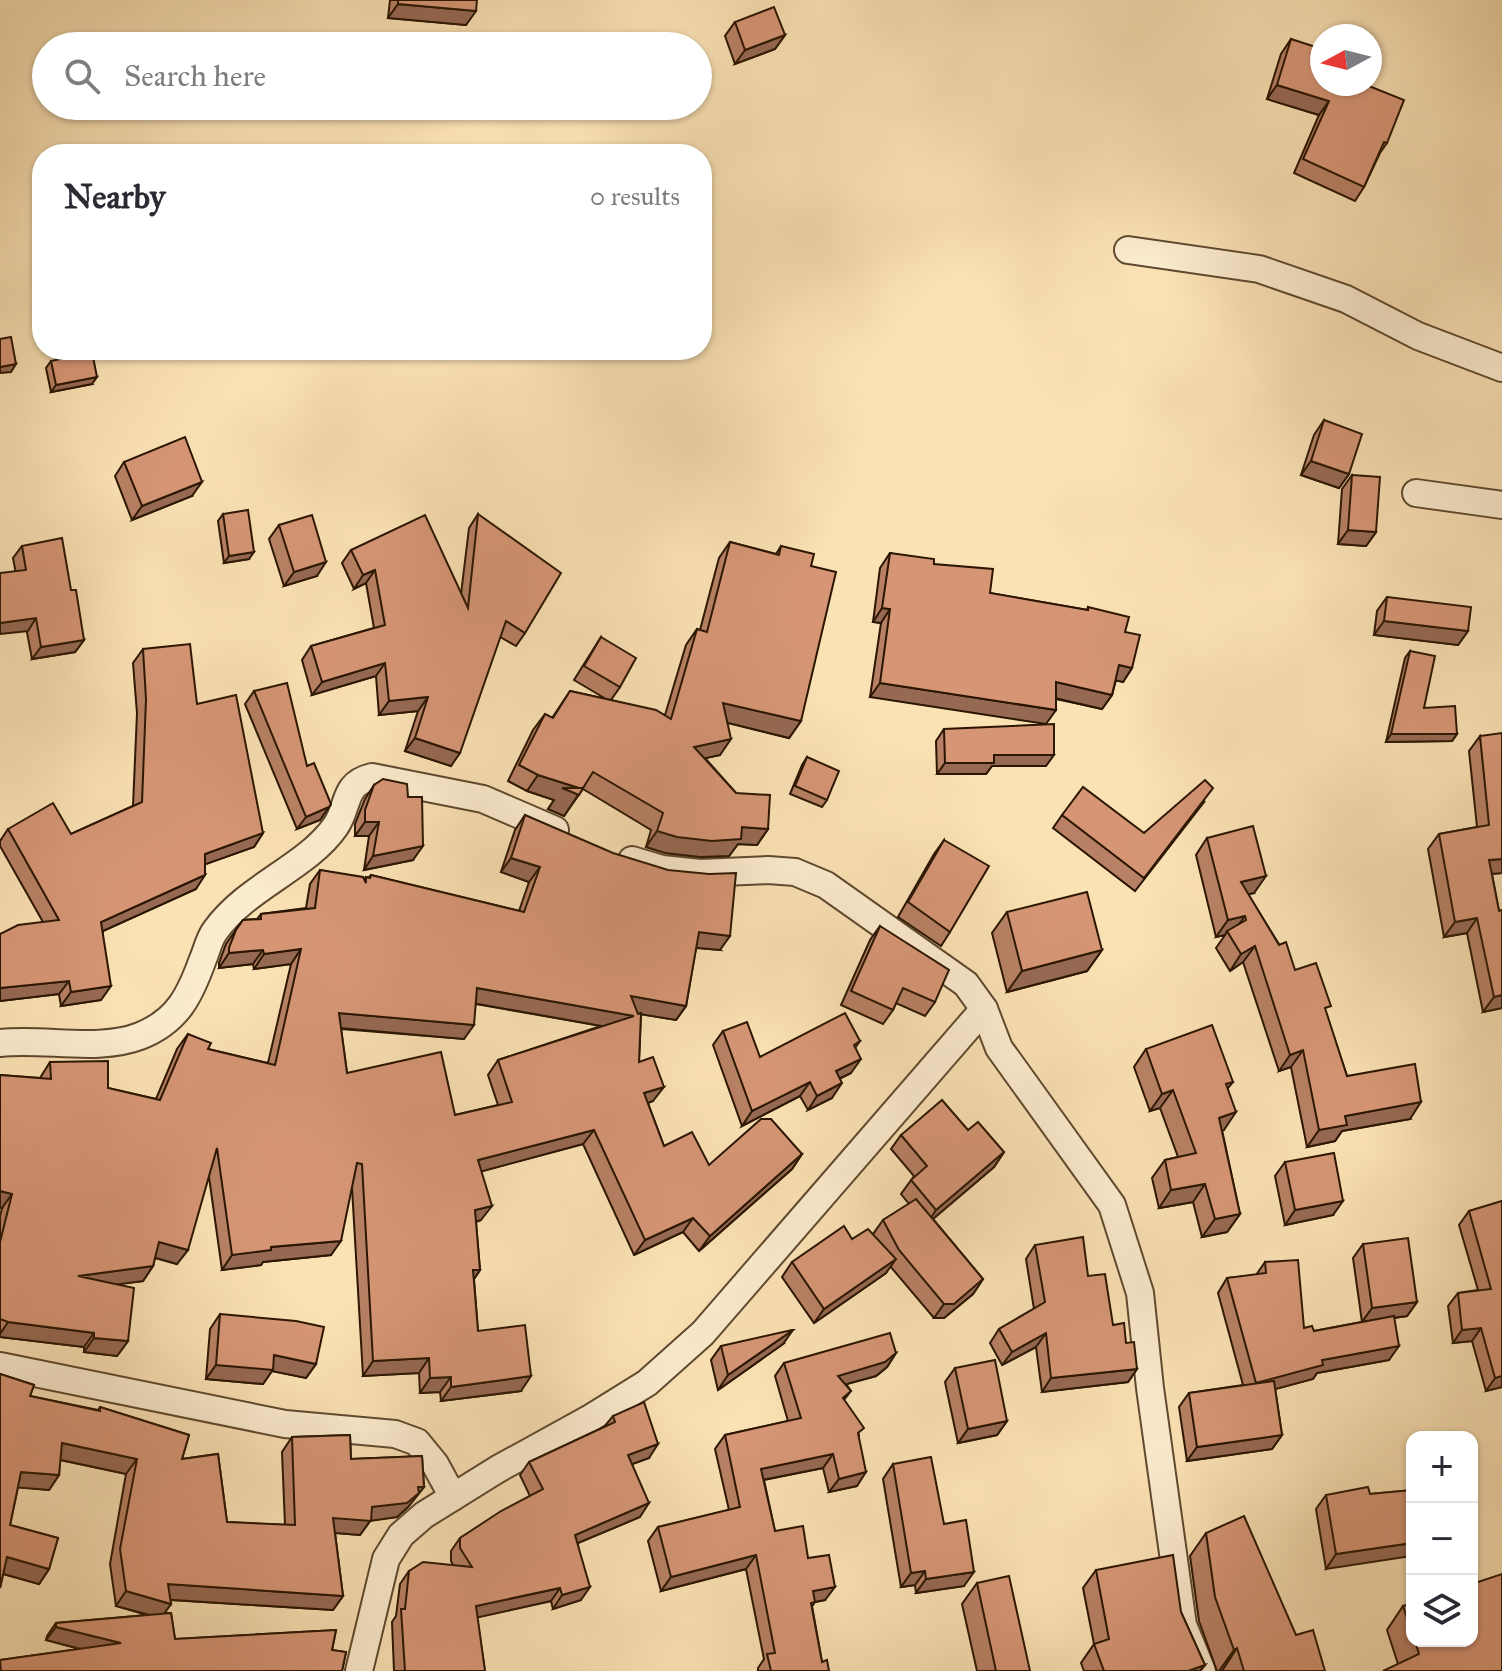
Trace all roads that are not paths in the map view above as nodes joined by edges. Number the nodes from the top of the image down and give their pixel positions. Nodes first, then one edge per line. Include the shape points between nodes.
1 (1128, 250) dead end
2 (1502, 368) edge
3 (1416, 493) dead end
4 (1502, 505) edge
5 (581, 841) edge
6 (609, 853) edge
7 (984, 1009) junction
8 (0, 1043) edge
9 (0, 1366) edge
10 (453, 1497) junction
11 (359, 1671) edge
12 (1202, 1671) edge

1 - 2 street via 1259,269 1346,299 1418,336
3 - 4 street
5 - 8 street via 483,799 372,777 358,780 335,828 231,911 213,934 174,1017 140,1036 108,1043
6 - 7 street via 662,869 700,873 795,872 826,885 966,984
7 - 10 street via 703,1333 647,1383
7 - 12 street via 999,1048 1112,1205 1140,1293 1183,1625
9 - 10 street via 285,1424 395,1434 417,1442
10 - 11 street via 401,1535 386,1559

